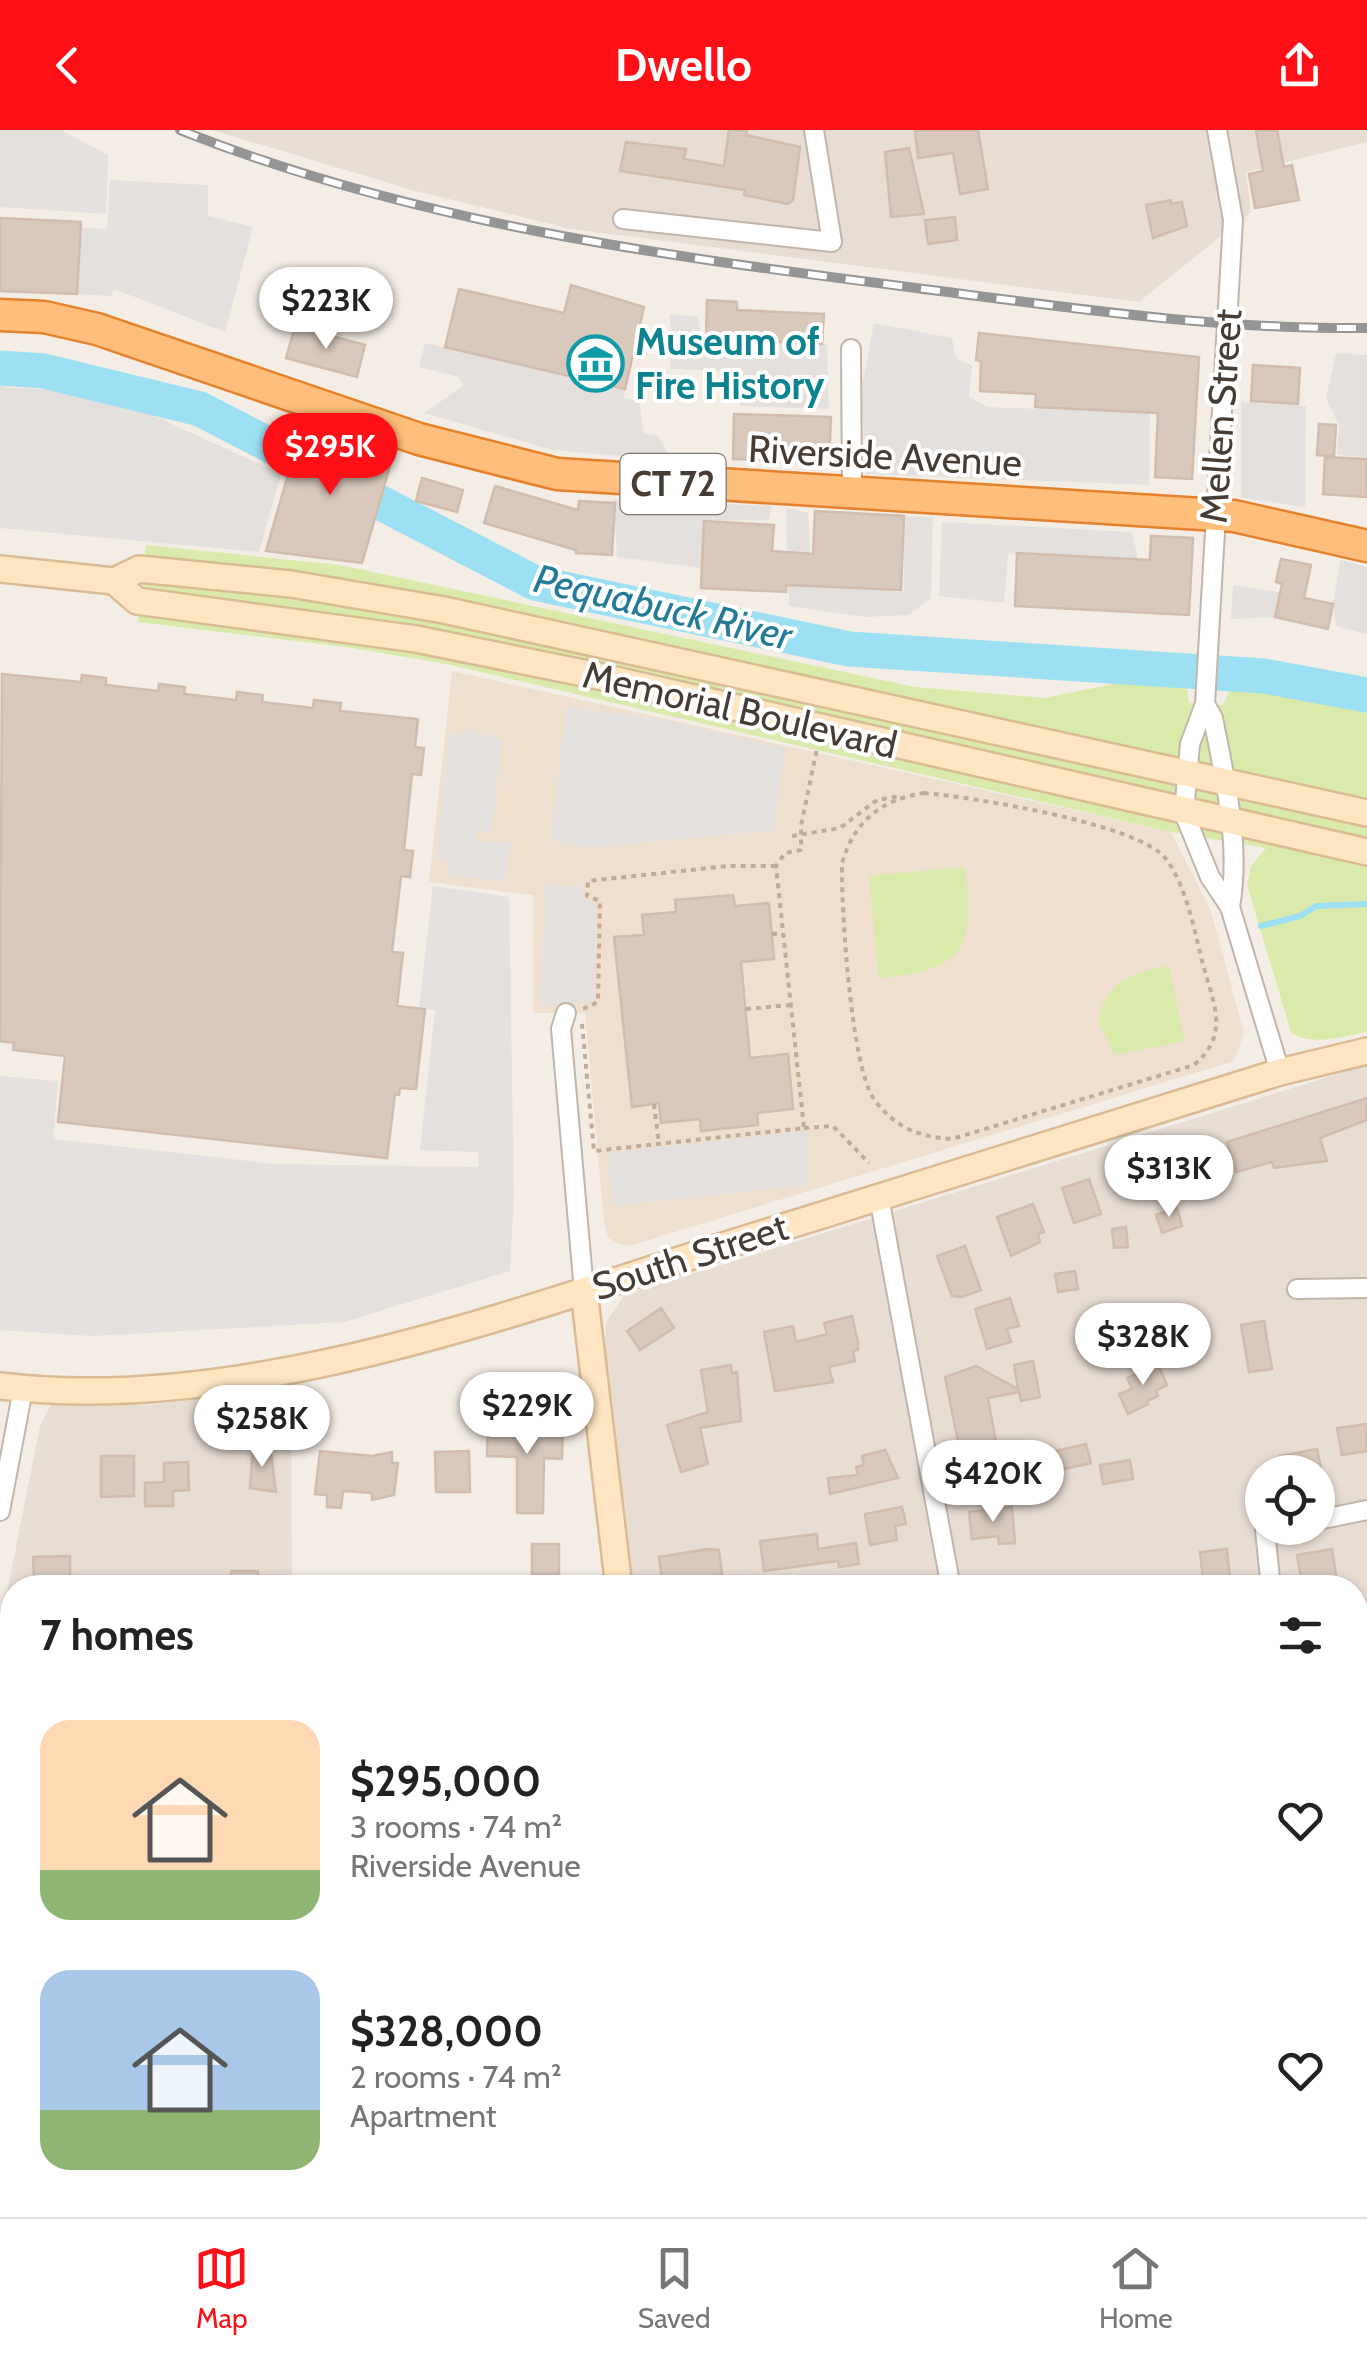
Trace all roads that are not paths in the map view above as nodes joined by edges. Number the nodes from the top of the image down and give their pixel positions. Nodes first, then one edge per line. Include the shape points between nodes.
1 (814, 130) edge
2 (1216, 130) edge
3 (623, 219) dead end
4 (0, 315) edge
5 (851, 349) dead end
6 (852, 494) junction
7 (1214, 514) junction
8 (1367, 546) edge
9 (0, 570) edge
10 (114, 581) junction
11 (1204, 704) junction
12 (1185, 772) junction
13 (1226, 781) junction
14 (1367, 813) edge
15 (1184, 814) junction
16 (1232, 824) junction
17 (1367, 852) edge
18 (1230, 907) junction
19 (566, 1013) dead end
20 (1367, 1052) edge
21 (1280, 1072) junction
22 (879, 1197) junction
23 (1367, 1288) edge
24 (1297, 1289) dead end
25 (584, 1291) junction
26 (12, 1387) edge
27 (1367, 1510) edge
28 (0, 1511) edge
29 (1335, 1517) edge
30 (1272, 1545) edge
31 (617, 1575) edge
32 (949, 1575) edge
33 (1271, 1575) edge

1 - 3 street via 832,242
2 - 7 street, Mellen Street via 1233,220
4 - 6 highway, Riverside Avenue / CT 72 via 44,316 97,329 419,439 557,474
5 - 6 street
6 - 7 highway, Riverside Avenue / CT 72
7 - 8 highway, Riverside Avenue / CT 72
7 - 11 street, Mellen Street
9 - 10 main road, Memorial Boulevard
10 - 12 main road, Memorial Boulevard via 139,569 291,584 444,610
10 - 15 main road, Memorial Boulevard via 137,600 416,639 598,676
11 - 12 street, Mellen Street
11 - 13 street, Mellen Street
12 - 13 main road, Memorial Boulevard
12 - 15 street, Mellen Street
13 - 14 main road, Memorial Boulevard
13 - 16 street, Mellen Street
15 - 16 main road, Memorial Boulevard
15 - 18 street, Mellen Street
16 - 17 main road, Memorial Boulevard
16 - 18 street, Mellen Street
18 - 21 street, Mellen Street
19 - 25 street via 561,1029
20 - 21 main road, South Street
21 - 22 main road, South Street
22 - 25 main road, South Street
22 - 32 street
23 - 24 street
25 - 26 main road, South Street via 284,1372 163,1386
25 - 31 main road
26 - 28 street
27 - 29 street
30 - 33 street

